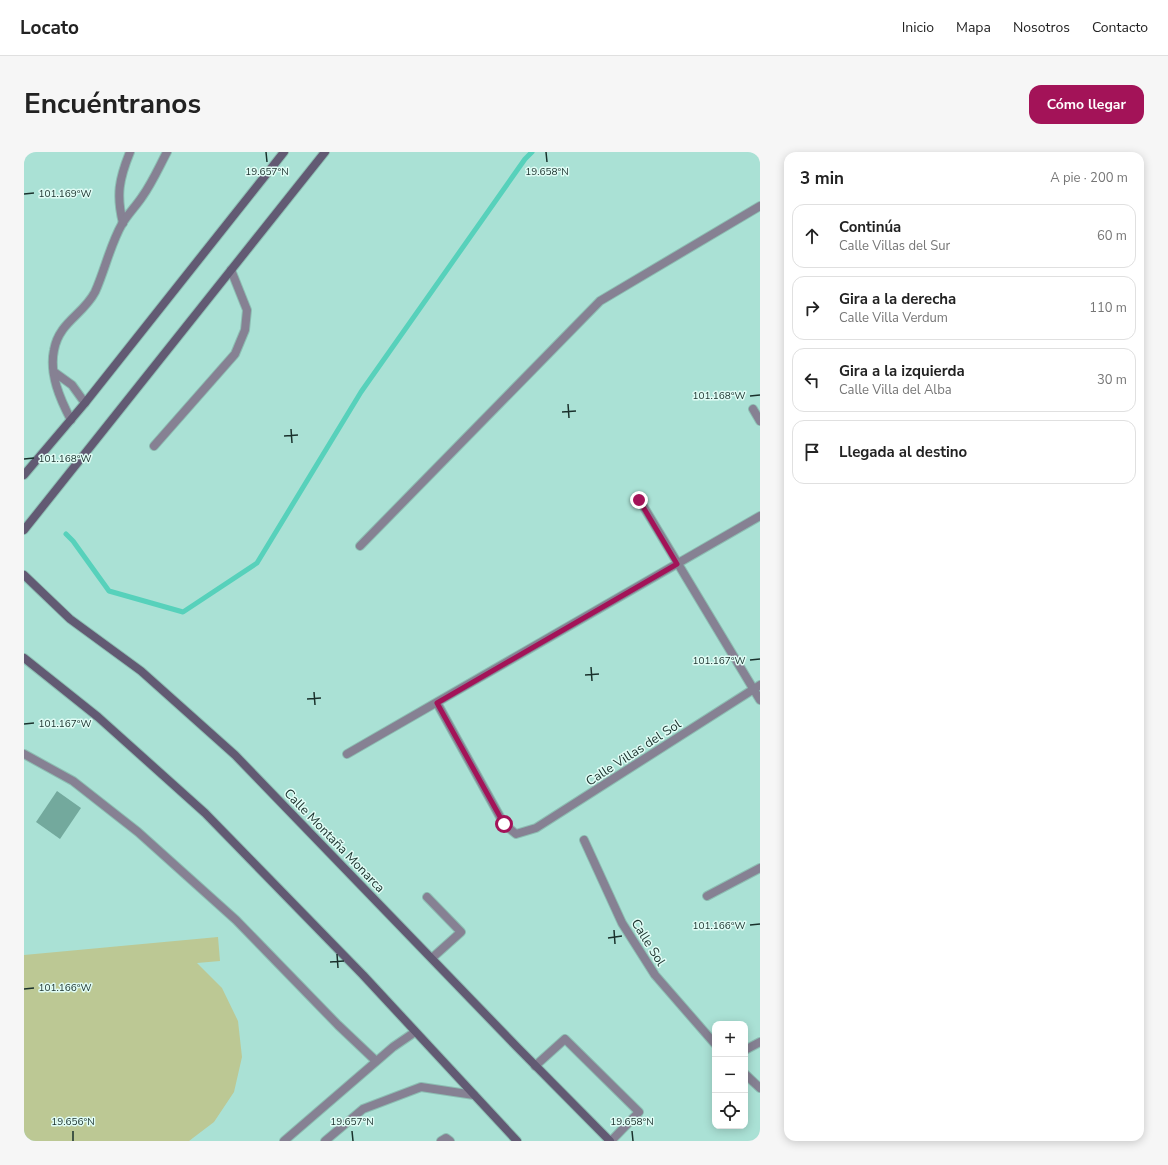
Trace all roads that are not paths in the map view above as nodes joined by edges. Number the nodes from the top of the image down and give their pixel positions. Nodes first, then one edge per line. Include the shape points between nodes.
1 (130, 152) edge
2 (167, 152) edge
3 (284, 152) edge
4 (325, 152) edge
5 (760, 206) edge
6 (123, 223) junction
7 (231, 270) junction
8 (54, 372) junction
9 (85, 403) junction
10 (753, 409) dead end
11 (71, 420) junction
12 (760, 421) edge
13 (154, 446) dead end
14 (24, 475) edge
15 (639, 500) dead end
16 (760, 516) edge
17 (24, 530) edge
18 (360, 546) dead end
19 (677, 564) junction
20 (24, 575) edge
21 (24, 658) edge
22 (757, 687) edge
23 (760, 700) edge
24 (437, 703) junction
25 (24, 754) edge
26 (347, 754) dead end
27 (584, 840) dead end
28 (760, 868) edge
29 (706, 896) dead end
30 (427, 897) dead end
31 (432, 958) junction
32 (415, 1032) junction
33 (712, 1041) edge
34 (760, 1042) edge
35 (748, 1048) edge
36 (376, 1061) junction
37 (535, 1066) junction
38 (748, 1077) edge
39 (760, 1088) edge
40 (474, 1095) junction
41 (284, 1141) edge
42 (325, 1141) edge
43 (441, 1141) edge
44 (450, 1141) edge
45 (517, 1141) edge
46 (610, 1141) edge

1 - 6 street via 120,180 118,200
2 - 6 street via 142,198
3 - 9 main road
4 - 7 main road
5 - 18 street via 600,301
6 - 8 street via 94,293 60,331 52,361
7 - 13 street via 247,310 245,330 235,354
7 - 17 main road
8 - 9 street via 72,385
8 - 11 street via 60,398
9 - 11 main road
10 - 12 street
11 - 14 main road
15 - 19 street
16 - 19 street
19 - 22 street
19 - 24 street
20 - 31 main road, Calle Montaña Monarca via 70,619 141,671 235,755
21 - 32 main road via 98,717 205,813
22 - 23 street
22 - 24 street, Calle Villas del Sol via 536,828 516,834 504,824
24 - 26 street
25 - 36 street via 74,781 138,832 236,920
27 - 33 street, Calle Sol via 622,923 655,975
28 - 29 street
30 - 31 street via 461,932
31 - 37 main road, Calle Montaña Monarca
32 - 36 street
32 - 40 main road
34 - 35 street
36 - 41 street
37 - 46 main road, Calle Montaña Monarca
37 - 46 street via 565,1039 639,1112
38 - 39 street
40 - 42 street via 421,1088 363,1109
40 - 45 main road
43 - 44 street via 446,1138

